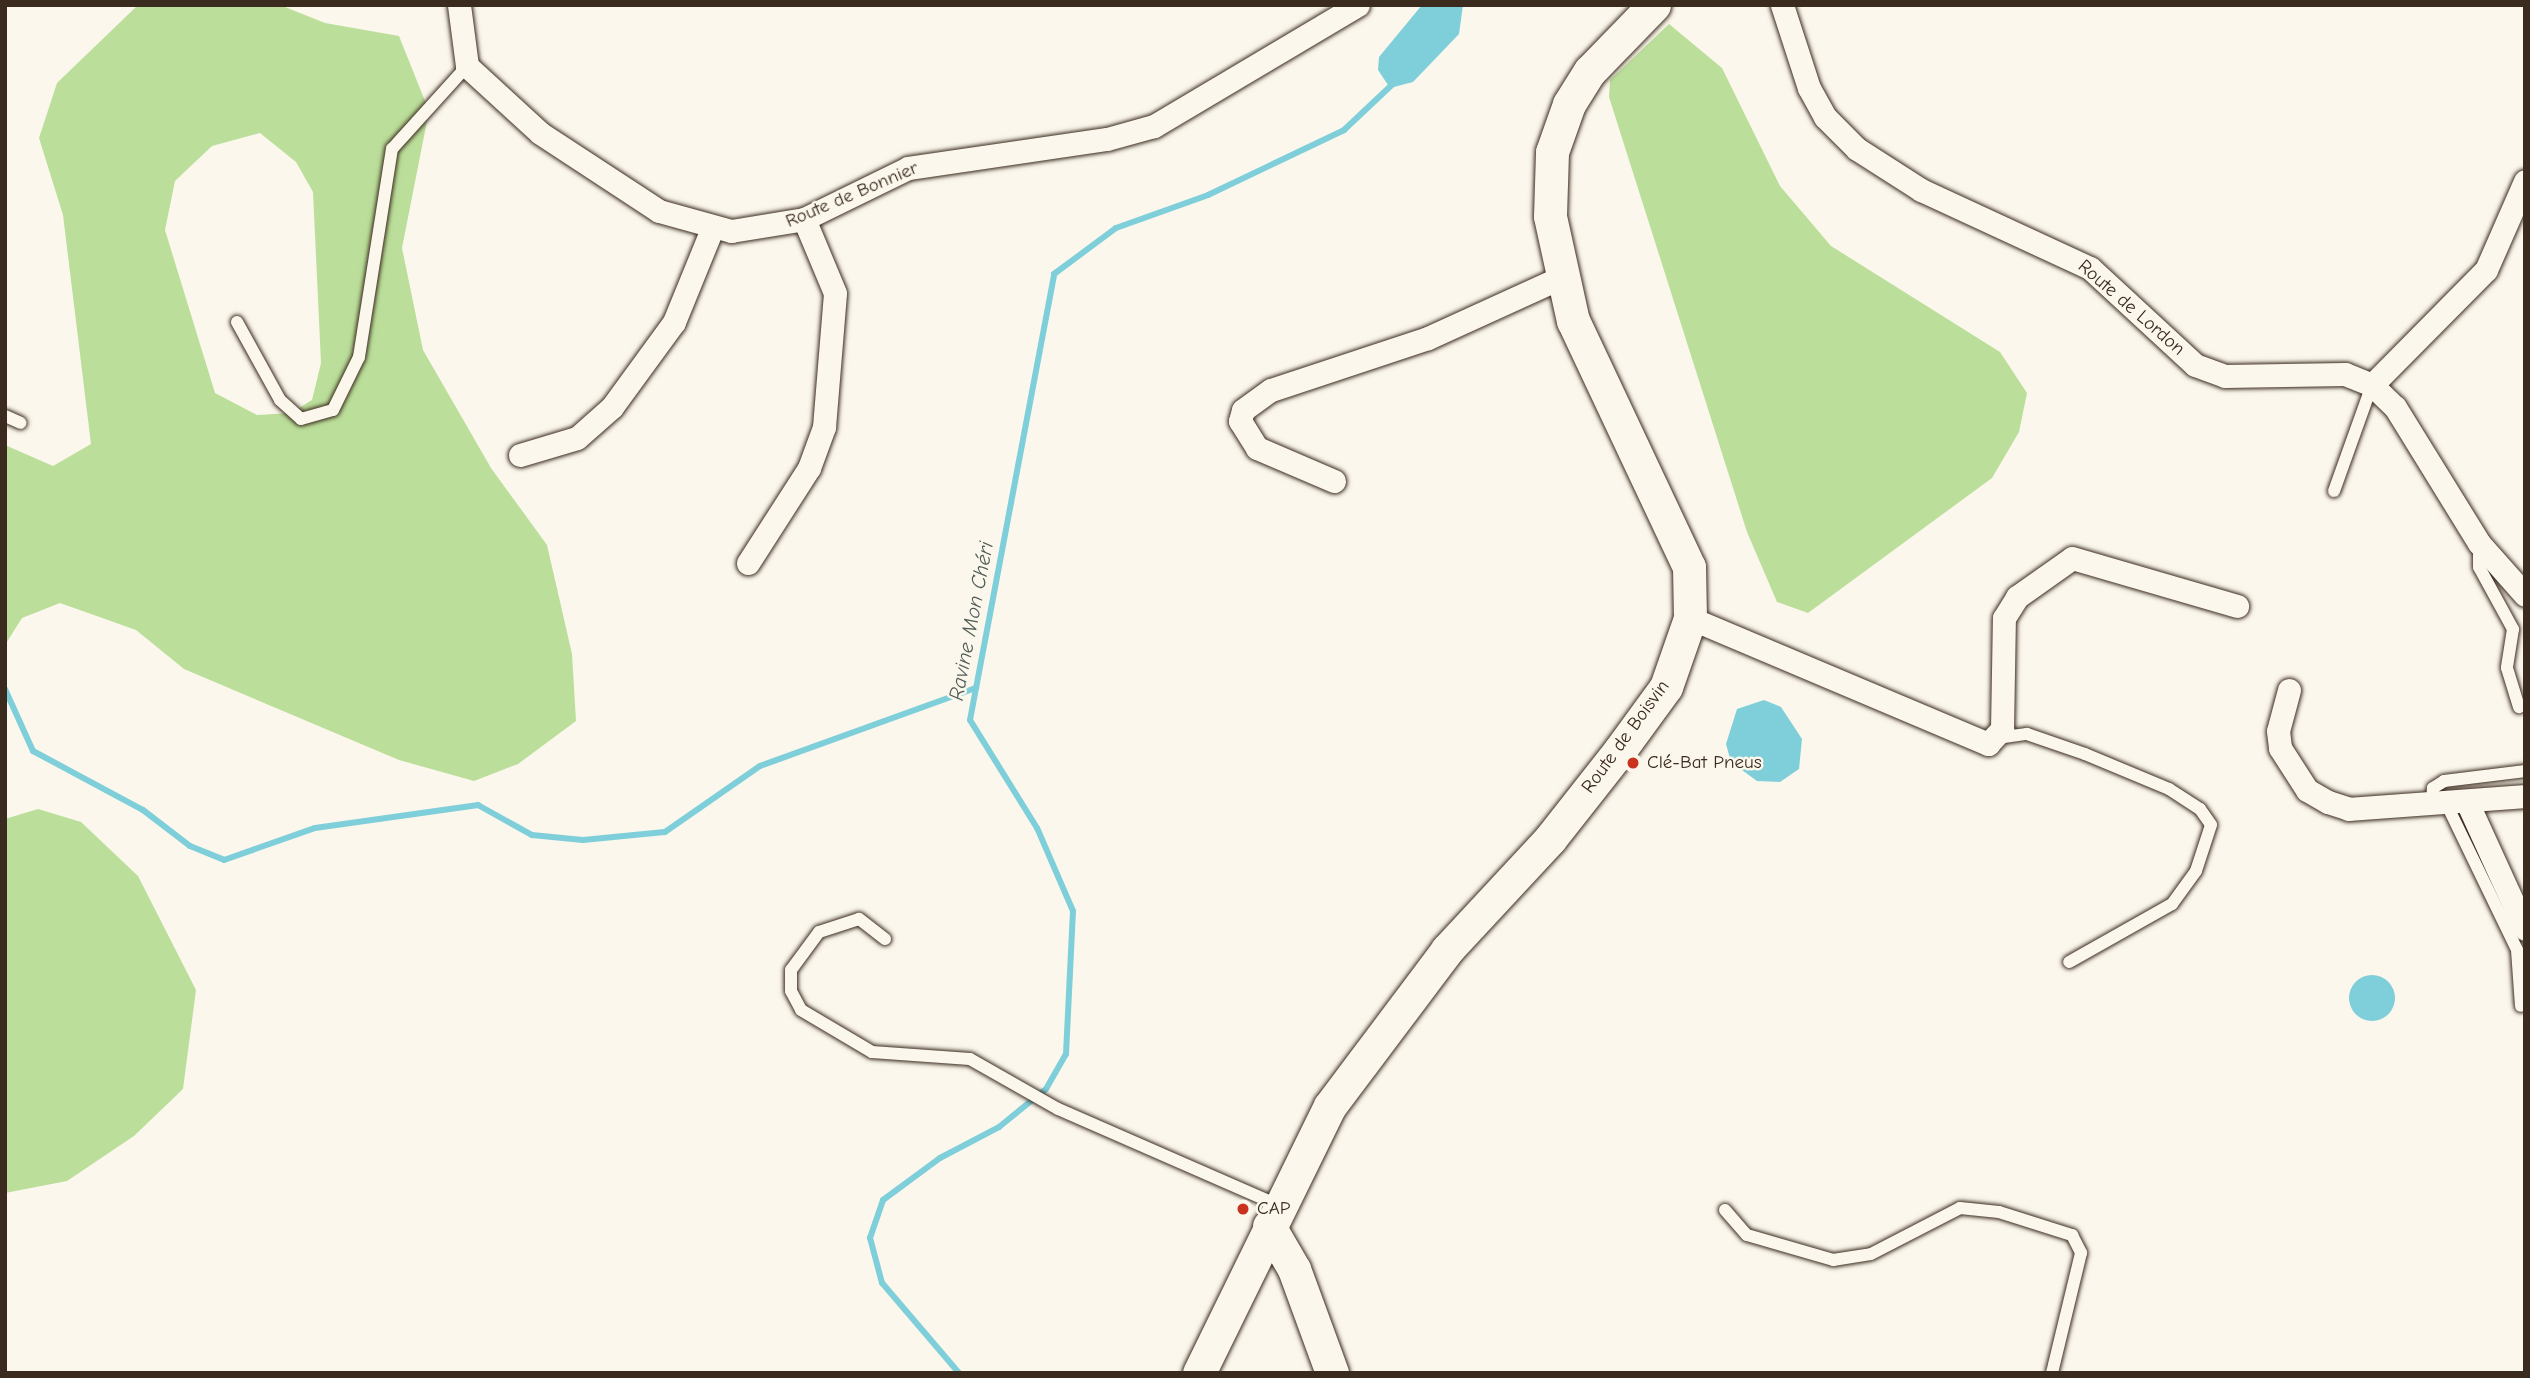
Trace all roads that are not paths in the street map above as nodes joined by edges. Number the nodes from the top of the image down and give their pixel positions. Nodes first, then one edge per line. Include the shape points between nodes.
1 (459, 5) edge
2 (1358, 5) edge
3 (1654, 5) edge
4 (1782, 5) edge
5 (467, 66) junction
6 (2525, 181) edge
7 (804, 219) junction
8 (712, 229) junction
9 (1562, 277) junction
10 (237, 322) dead end
11 (2372, 384) junction
12 (5, 416) edge
13 (21, 423) dead end
14 (520, 455) dead end
15 (1334, 481) dead end
16 (2334, 491) dead end
17 (2479, 543) junction
18 (748, 563) dead end
19 (2525, 595) edge
20 (2237, 606) dead end
21 (1690, 618) junction
22 (2289, 690) dead end
23 (2519, 708) dead end
24 (1996, 738) junction
25 (2525, 771) edge
26 (2525, 796) edge
27 (2449, 805) junction
28 (2525, 929) edge
29 (885, 939) dead end
30 (2069, 961) dead end
31 (2521, 1006) dead end
32 (1725, 1210) dead end
33 (1275, 1216) junction
34 (1199, 1373) edge
35 (1332, 1373) edge
36 (2052, 1373) edge

1 - 5 street
2 - 7 street, Route de Bonnier via 1154,126 1107,139 908,168
3 - 9 main road, Route de Boisvin via 1590,71 1552,152 1550,216
4 - 11 street, Route de Lordon via 1809,88 1825,117 1857,149 1921,190 2090,268 2195,365 2225,376 2345,374
5 - 8 street, Route de Bonnier via 540,133 621,190
5 - 10 lane via 392,149 359,357 334,410 301,419 281,400
6 - 11 street via 2486,270
7 - 8 street, Route de Bonnier via 753,231
7 - 18 street via 835,293 824,427 809,468
8 - 14 street via 674,322 612,407 577,438
9 - 15 street via 1428,338 1271,390 1243,410 1240,421 1257,448
9 - 21 main road, Route de Boisvin via 1573,321 1689,567
11 - 16 lane
11 - 17 street, Route de Lordon via 2395,407
12 - 13 lane
17 - 19 street, Route de Lordon
17 - 23 lane via 2479,567 2512,629 2507,668
20 - 24 street via 2072,558 2017,597 2004,618 2002,729
21 - 24 street via 1979,743
21 - 33 main road, Route de Boisvin via 1666,687 1550,839 1447,950 1364,1053 1329,1106
22 - 27 street via 2278,731 2280,748 2307,790 2349,809
24 - 30 lane via 2027,734 2085,754 2169,789 2200,810 2211,825 2200,864 2172,904
25 - 27 lane via 2444,780 2433,788
26 - 27 street
27 - 28 street
27 - 31 lane via 2517,950
29 - 33 lane via 859,919 819,932 791,970 790,992 801,1010 872,1052 970,1059 1058,1109
32 - 36 lane via 1747,1235 1833,1260 1871,1254 1960,1208 1999,1212 2072,1235 2081,1253
33 - 34 main road, Route de Boisvin
33 - 35 main road

